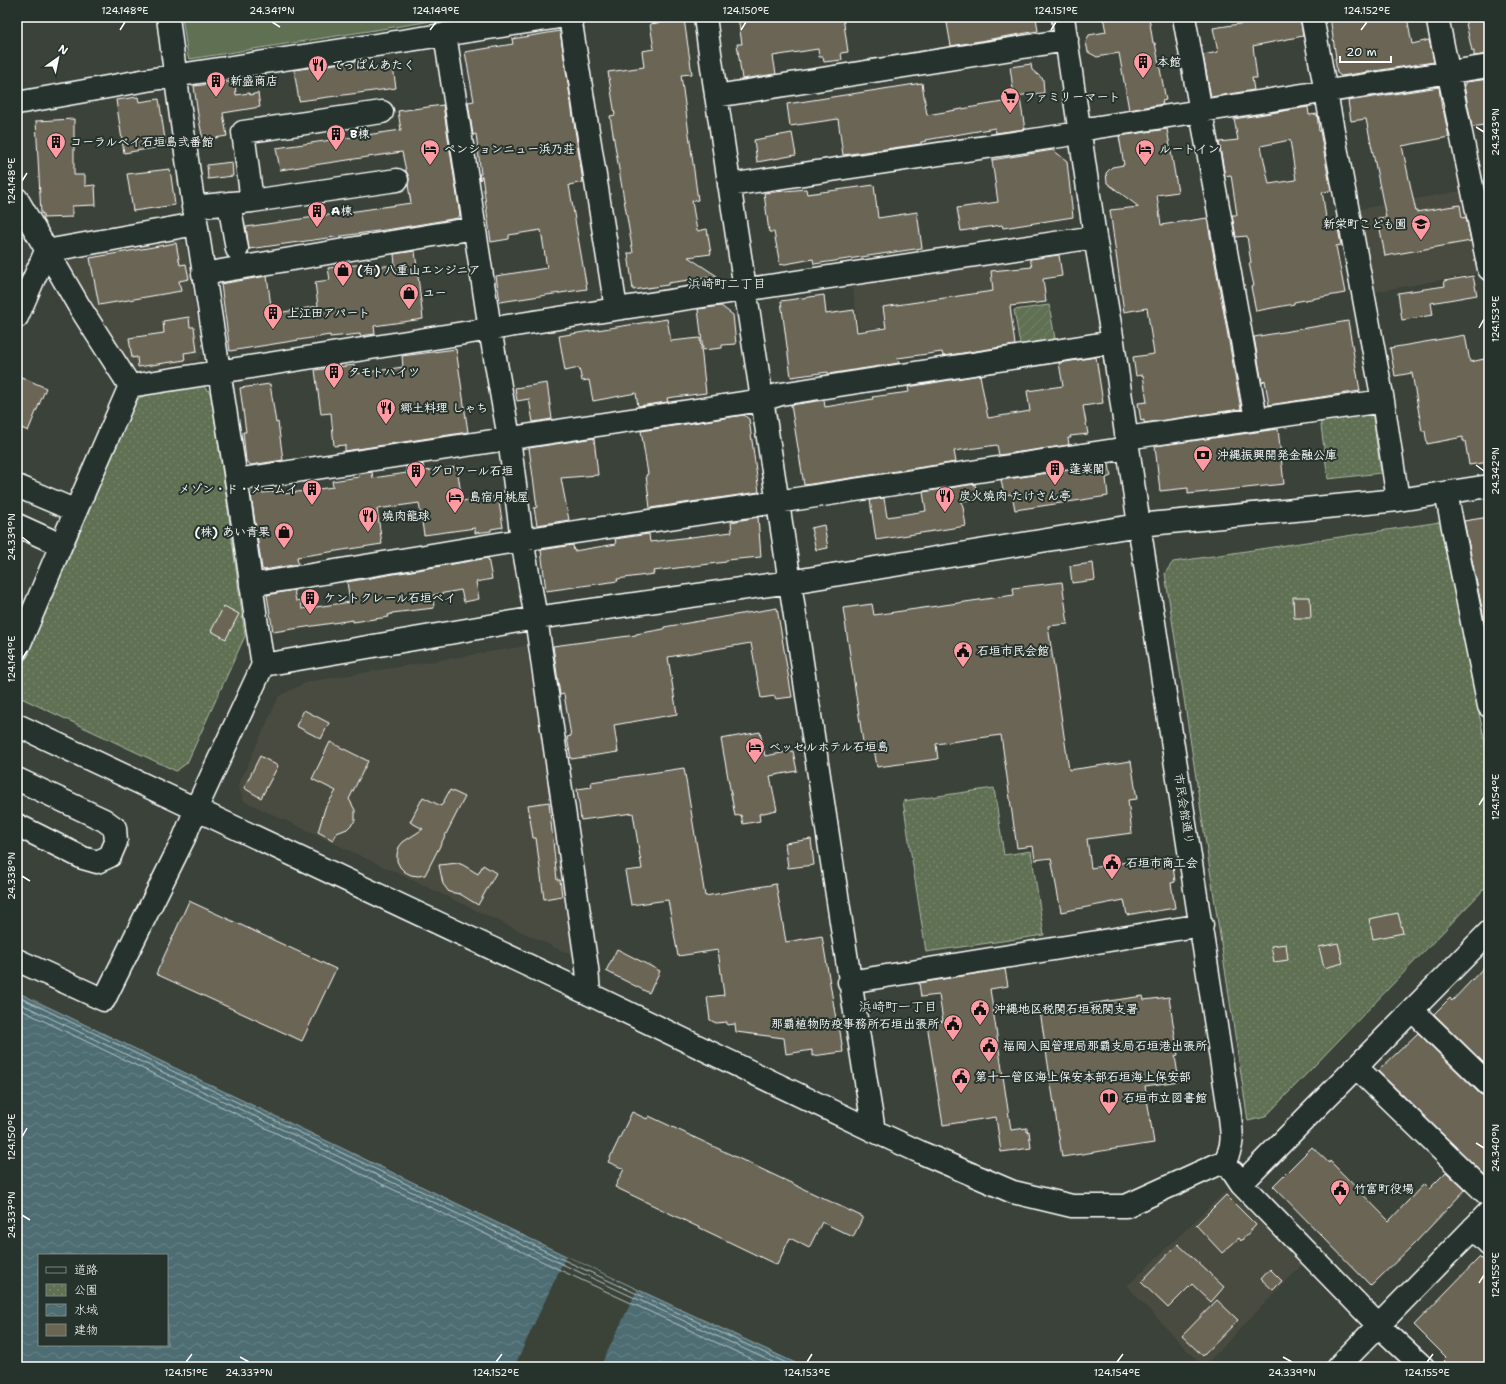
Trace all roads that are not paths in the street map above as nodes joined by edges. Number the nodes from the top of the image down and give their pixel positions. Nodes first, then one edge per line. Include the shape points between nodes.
1 (168, 17) edge
2 (560, 17) edge
3 (570, 17) edge
4 (705, 17) edge
5 (1063, 17) edge
6 (1184, 17) edge
7 (1312, 17) edge
8 (1437, 17) edge
9 (445, 34) junction
10 (1067, 40) junction
11 (1489, 66) edge
12 (1448, 71) junction
13 (175, 76) junction
14 (1325, 92) junction
15 (716, 96) junction
16 (17, 102) edge
17 (1201, 110) junction
18 (382, 112) dead end
19 (1080, 131) junction
20 (397, 180) dead end
21 (729, 185) junction
22 (17, 199) edge
23 (252, 201) junction
24 (229, 203) junction
25 (194, 215) junction
26 (475, 228) junction
27 (1095, 237) junction
28 (237, 249) dead end
29 (46, 251) junction
30 (1489, 269) edge
31 (203, 274) junction
32 (744, 290) junction
33 (616, 309) junction
34 (17, 317) edge
35 (490, 329) junction
36 (1113, 342) junction
37 (218, 372) junction
38 (130, 386) junction
39 (762, 400) junction
40 (1383, 401) junction
41 (1256, 419) junction
42 (509, 438) junction
43 (1127, 443) junction
44 (236, 480) junction
45 (17, 486) edge
46 (1489, 486) edge
47 (1446, 493) junction
48 (1398, 500) junction
49 (777, 502) junction
50 (76, 511) junction
51 (17, 525) edge
52 (1139, 525) junction
53 (522, 540) junction
54 (61, 545) junction
55 (790, 582) junction
56 (251, 585) junction
57 (536, 618) junction
58 (21, 628) edge
59 (17, 650) edge
60 (263, 664) junction
61 (1489, 706) edge
62 (17, 725) edge
63 (17, 779) edge
64 (196, 809) junction
65 (17, 825) edge
66 (1202, 925) junction
67 (1489, 932) edge
68 (17, 960) edge
69 (849, 982) junction
70 (589, 994) junction
71 (1412, 1010) junction
72 (1356, 1067) junction
73 (1489, 1085) edge
74 (874, 1131) junction
75 (1226, 1161) junction
76 (1241, 1184) junction
77 (1489, 1196) edge
78 (1489, 1212) edge
79 (1473, 1228) junction
80 (1489, 1244) edge
81 (1378, 1325) junction
82 (1338, 1367) edge
83 (1423, 1367) edge

1 - 13 street
2 - 9 street
3 - 33 street
4 - 15 street
5 - 10 street, 市民会館通り
6 - 17 street
7 - 14 street
8 - 12 street
9 - 13 street
9 - 26 street
10 - 15 street
10 - 19 street, 市民会館通り
11 - 12 street
12 - 14 street
12 - 30 street
13 - 16 street
13 - 25 street
14 - 17 street
14 - 40 street
15 - 21 street
17 - 19 street
17 - 41 street
18 - 23 street via 243,132
19 - 21 street via 1060,137
19 - 27 street, 市民会館通り
20 - 23 street
21 - 32 street
22 - 29 street
23 - 24 street
24 - 25 street
24 - 28 street
25 - 29 street
25 - 31 street
26 - 31 street
26 - 35 street
27 - 32 street
27 - 36 street, 市民会館通り
29 - 34 street
29 - 38 street
31 - 37 street
32 - 33 street
32 - 39 street
33 - 35 street
35 - 37 street
35 - 42 street
36 - 39 street via 789,393
36 - 43 street, 市民会館通り
37 - 38 street
37 - 44 street
38 - 50 street
39 - 42 street
39 - 49 street
40 - 41 street
40 - 48 street
41 - 43 street
42 - 44 street
42 - 53 street
43 - 49 street
43 - 52 street, 市民会館通り
44 - 56 street
45 - 50 street
46 - 47 street
47 - 48 street
47 - 61 street
48 - 52 street
49 - 53 street
49 - 55 street
50 - 54 street
51 - 54 street
52 - 55 street
52 - 66 street, 市民会館通り
53 - 56 street
53 - 57 street
54 - 58 street
55 - 57 street
55 - 69 street
56 - 60 street
57 - 60 street
57 - 70 street
58 - 59 street
60 - 64 street
62 - 64 street
63 - 65 street via 104,820 115,828 116,842 110,856 97,862 83,858
64 - 68 street via 104,1000
64 - 70 street
66 - 69 street
66 - 75 street, 市民会館通り via 1230,1117 1231,1150
67 - 71 street
69 - 74 street
70 - 74 street
71 - 72 street
71 - 73 street
72 - 76 street
72 - 77 street
74 - 75 street via 1013,1192 1072,1206 1126,1206
75 - 76 street
76 - 81 street
78 - 79 street
79 - 80 street
79 - 81 street
81 - 82 street
81 - 83 street

